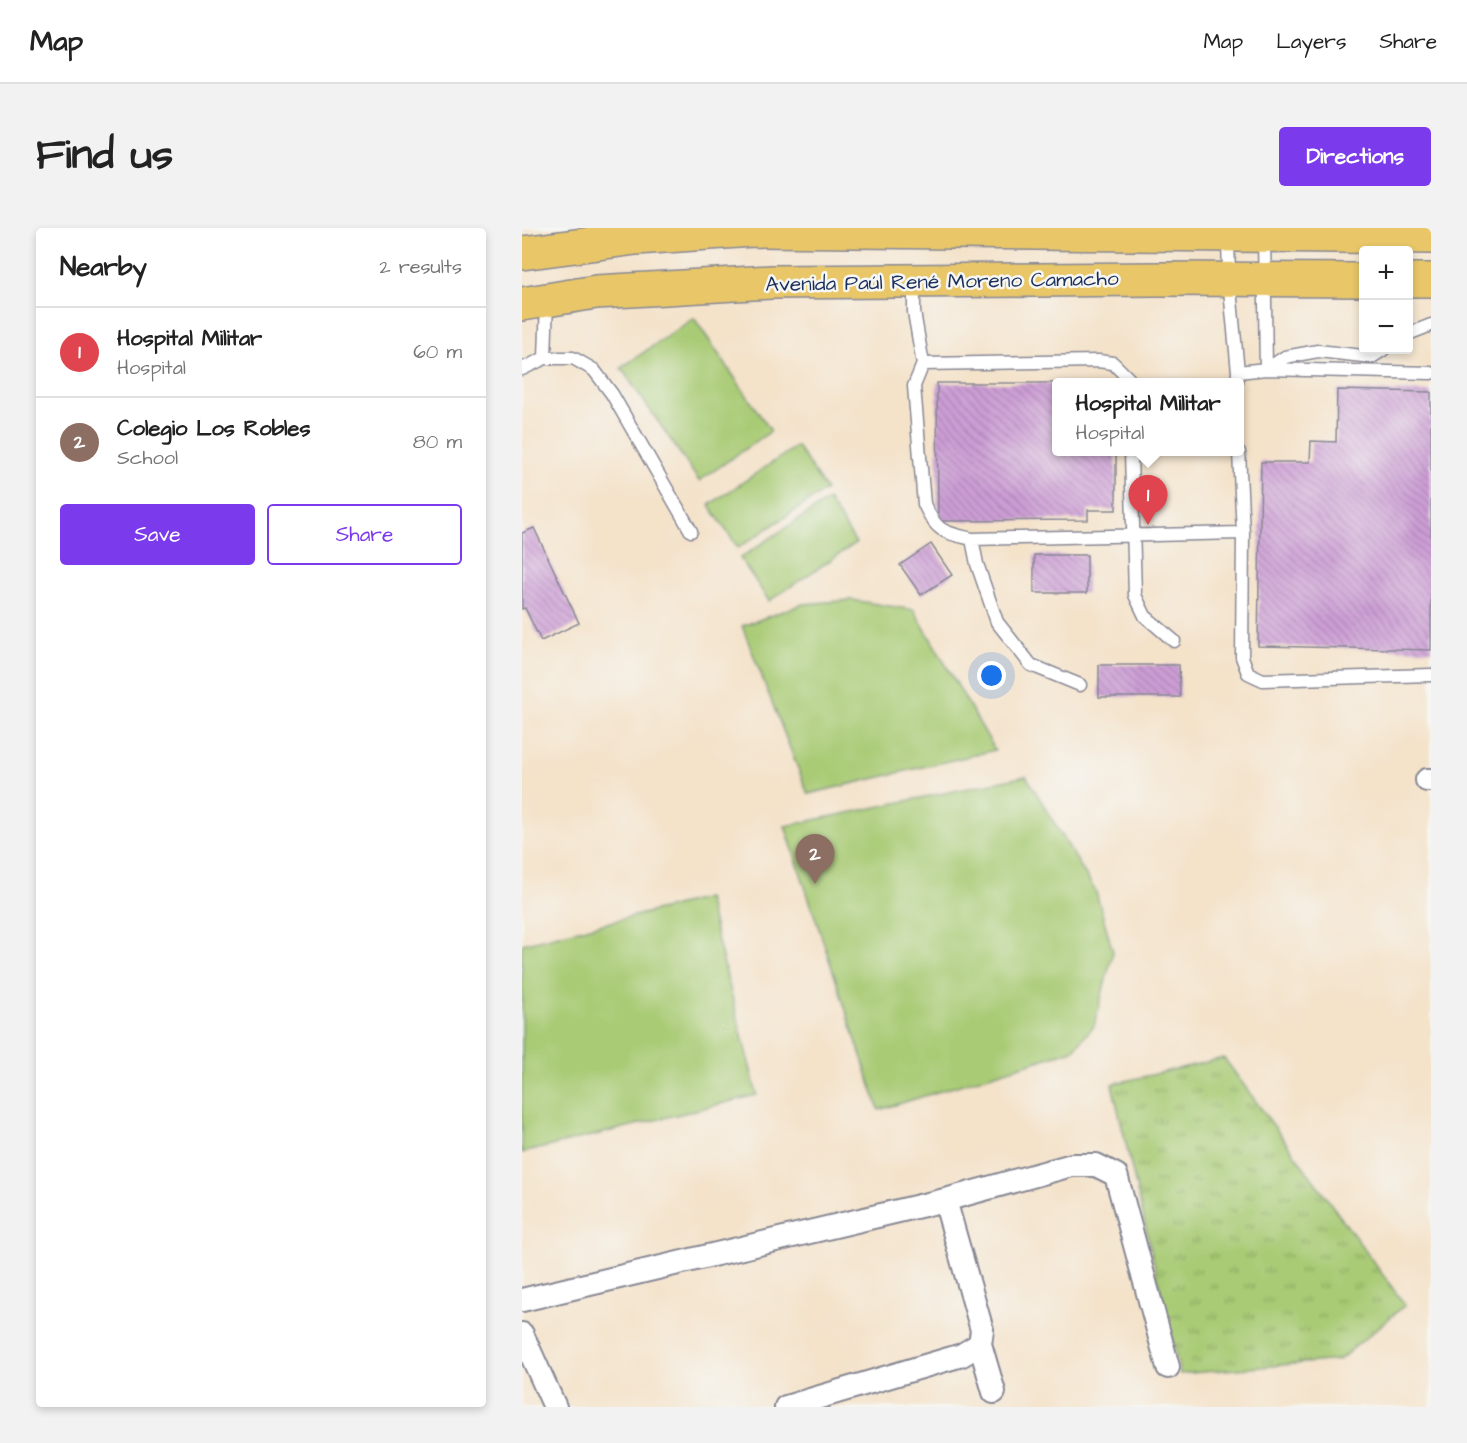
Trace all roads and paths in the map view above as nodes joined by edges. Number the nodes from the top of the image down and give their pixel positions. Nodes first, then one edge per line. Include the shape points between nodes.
1 (1372, 232) edge
2 (1228, 235) junction
3 (1264, 235) junction
4 (1431, 237) edge
5 (522, 253) edge
6 (1229, 279) junction
7 (1264, 280) junction
8 (1359, 280) edge
9 (1413, 280) edge
10 (1431, 280) edge
11 (914, 281) junction
12 (534, 302) edge
13 (1431, 325) edge
14 (1413, 332) edge
15 (1377, 354) edge
16 (545, 358) junction
17 (923, 364) junction
18 (522, 369) edge
19 (1266, 369) junction
20 (1431, 373) edge
21 (1237, 377) edge
22 (1128, 378) edge
23 (1131, 456) edge
24 (1239, 456) edge
25 (691, 531) dead end
26 (1243, 534) junction
27 (1134, 536) junction
28 (972, 539) junction
29 (1174, 641) dead end
30 (1431, 675) edge
31 (1080, 685) dead end
32 (945, 1200) junction
33 (522, 1300) edge
34 (522, 1334) edge
35 (980, 1344) junction
36 (1168, 1367) dead end
37 (994, 1392) dead end
38 (555, 1407) edge
39 (786, 1407) edge

1 - 3 main road, Avenida Paúl René Moreno Camacho
1 - 4 main road, Avenida Paúl René Moreno Camacho
2 - 3 main road, Avenida Paúl René Moreno Camacho
2 - 5 main road, Avenida Paúl René Moreno Camacho via 753,230 636,238
2 - 6 lane
3 - 7 lane
6 - 7 main road, Avenida Paúl René Moreno Camacho
6 - 11 main road, Avenida Paúl René Moreno Camacho
6 - 21 lane
7 - 8 main road, Avenida Paúl René Moreno Camacho
7 - 19 lane
9 - 10 main road
11 - 12 main road, Avenida Paúl René Moreno Camacho via 596,292
11 - 17 lane via 914,312
12 - 16 lane
13 - 14 lane
15 - 19 lane via 1372,357 1318,351 1285,357
16 - 18 lane
16 - 25 lane via 573,358 594,370 612,394
17 - 22 lane via 1098,361 1113,363
17 - 28 lane via 914,386 924,504 931,520 944,532
19 - 20 lane
19 - 21 lane
23 - 27 lane
24 - 26 lane
26 - 27 lane
26 - 30 lane via 1242,657 1248,673 1263,680
27 - 28 lane
27 - 29 lane via 1135,595 1145,616
28 - 31 lane via 998,622 1031,665
32 - 33 street
32 - 35 street via 982,1330
32 - 36 street via 1072,1166 1096,1166 1116,1175
34 - 38 street
35 - 37 street
35 - 39 street via 962,1355

